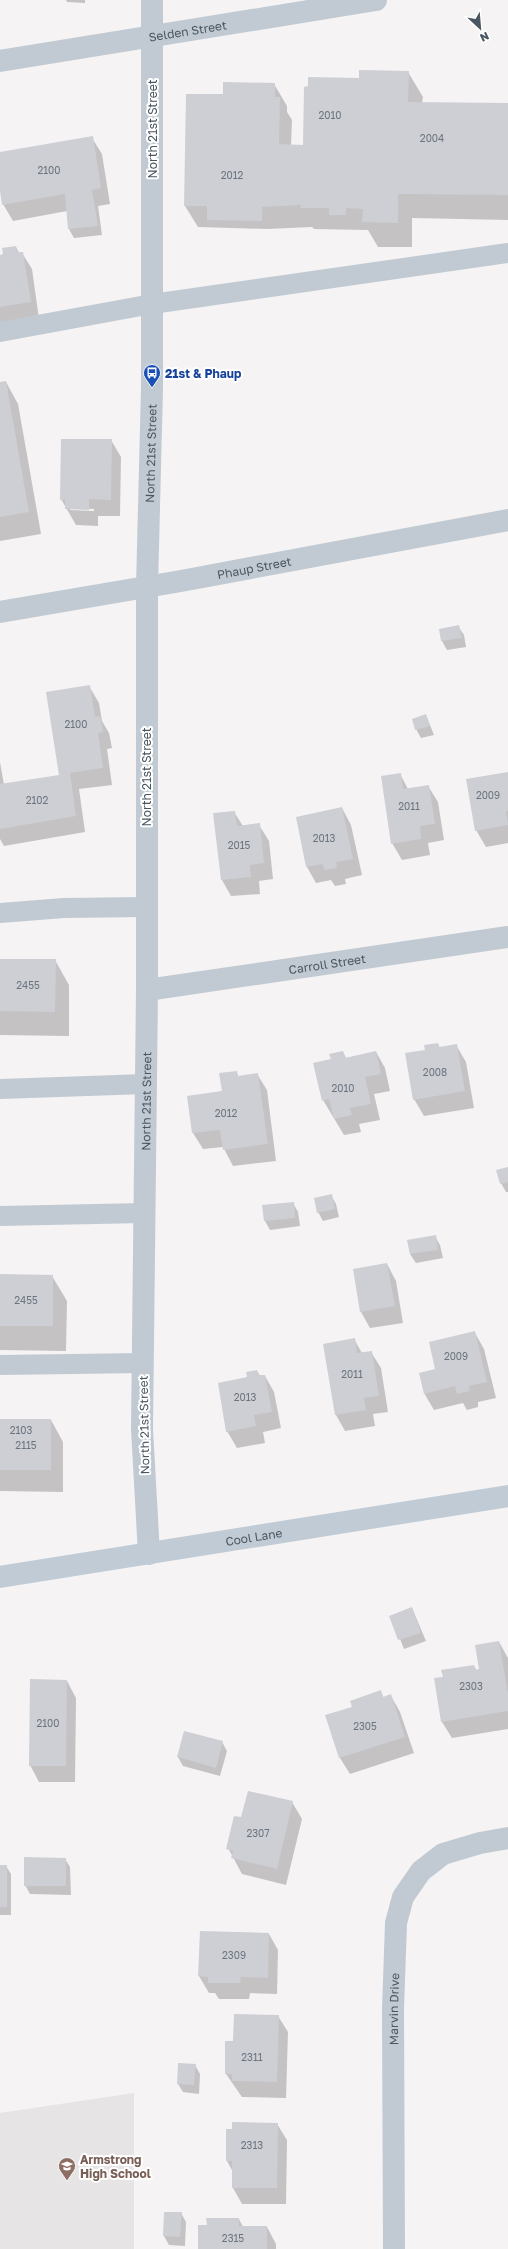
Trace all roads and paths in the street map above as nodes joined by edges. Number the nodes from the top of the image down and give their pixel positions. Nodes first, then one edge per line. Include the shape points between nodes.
1 (152, 0) edge
2 (376, 0) edge
3 (152, 37) junction
4 (0, 61) edge
5 (508, 253) edge
6 (152, 304) junction
7 (0, 332) edge
8 (508, 520) edge
9 (147, 587) junction
10 (0, 612) edge
11 (145, 907) junction
12 (0, 913) edge
13 (508, 937) edge
14 (146, 990) junction
15 (146, 1084) junction
16 (0, 1089) edge
17 (144, 1212) junction
18 (0, 1216) edge
19 (143, 1363) junction
20 (0, 1365) edge
21 (508, 1496) edge
22 (149, 1554) junction
23 (0, 1577) edge
24 (508, 1838) edge
25 (394, 2249) edge

1 - 3 street, North 21st Street
2 - 3 street, Selden Street
3 - 4 street, Selden Street
3 - 6 street, North 21st Street
5 - 6 lane
6 - 7 lane
6 - 9 street, North 21st Street
8 - 9 street, Phaup Street
9 - 10 street, Phaup Street
9 - 11 street, North 21st Street
11 - 12 lane via 64,908
11 - 14 street, North 21st Street
13 - 14 street, Carroll Street
14 - 15 street, North 21st Street
15 - 16 lane
15 - 17 street, North 21st Street
17 - 18 lane
17 - 19 street, North 21st Street
19 - 20 lane
19 - 22 street, North 21st Street via 142,1429
21 - 22 street, Cool Lane
22 - 23 street, Cool Lane
24 - 25 street, Marvin Drive via 444,1854 421,1871 404,1897 396,1923 393,2009

